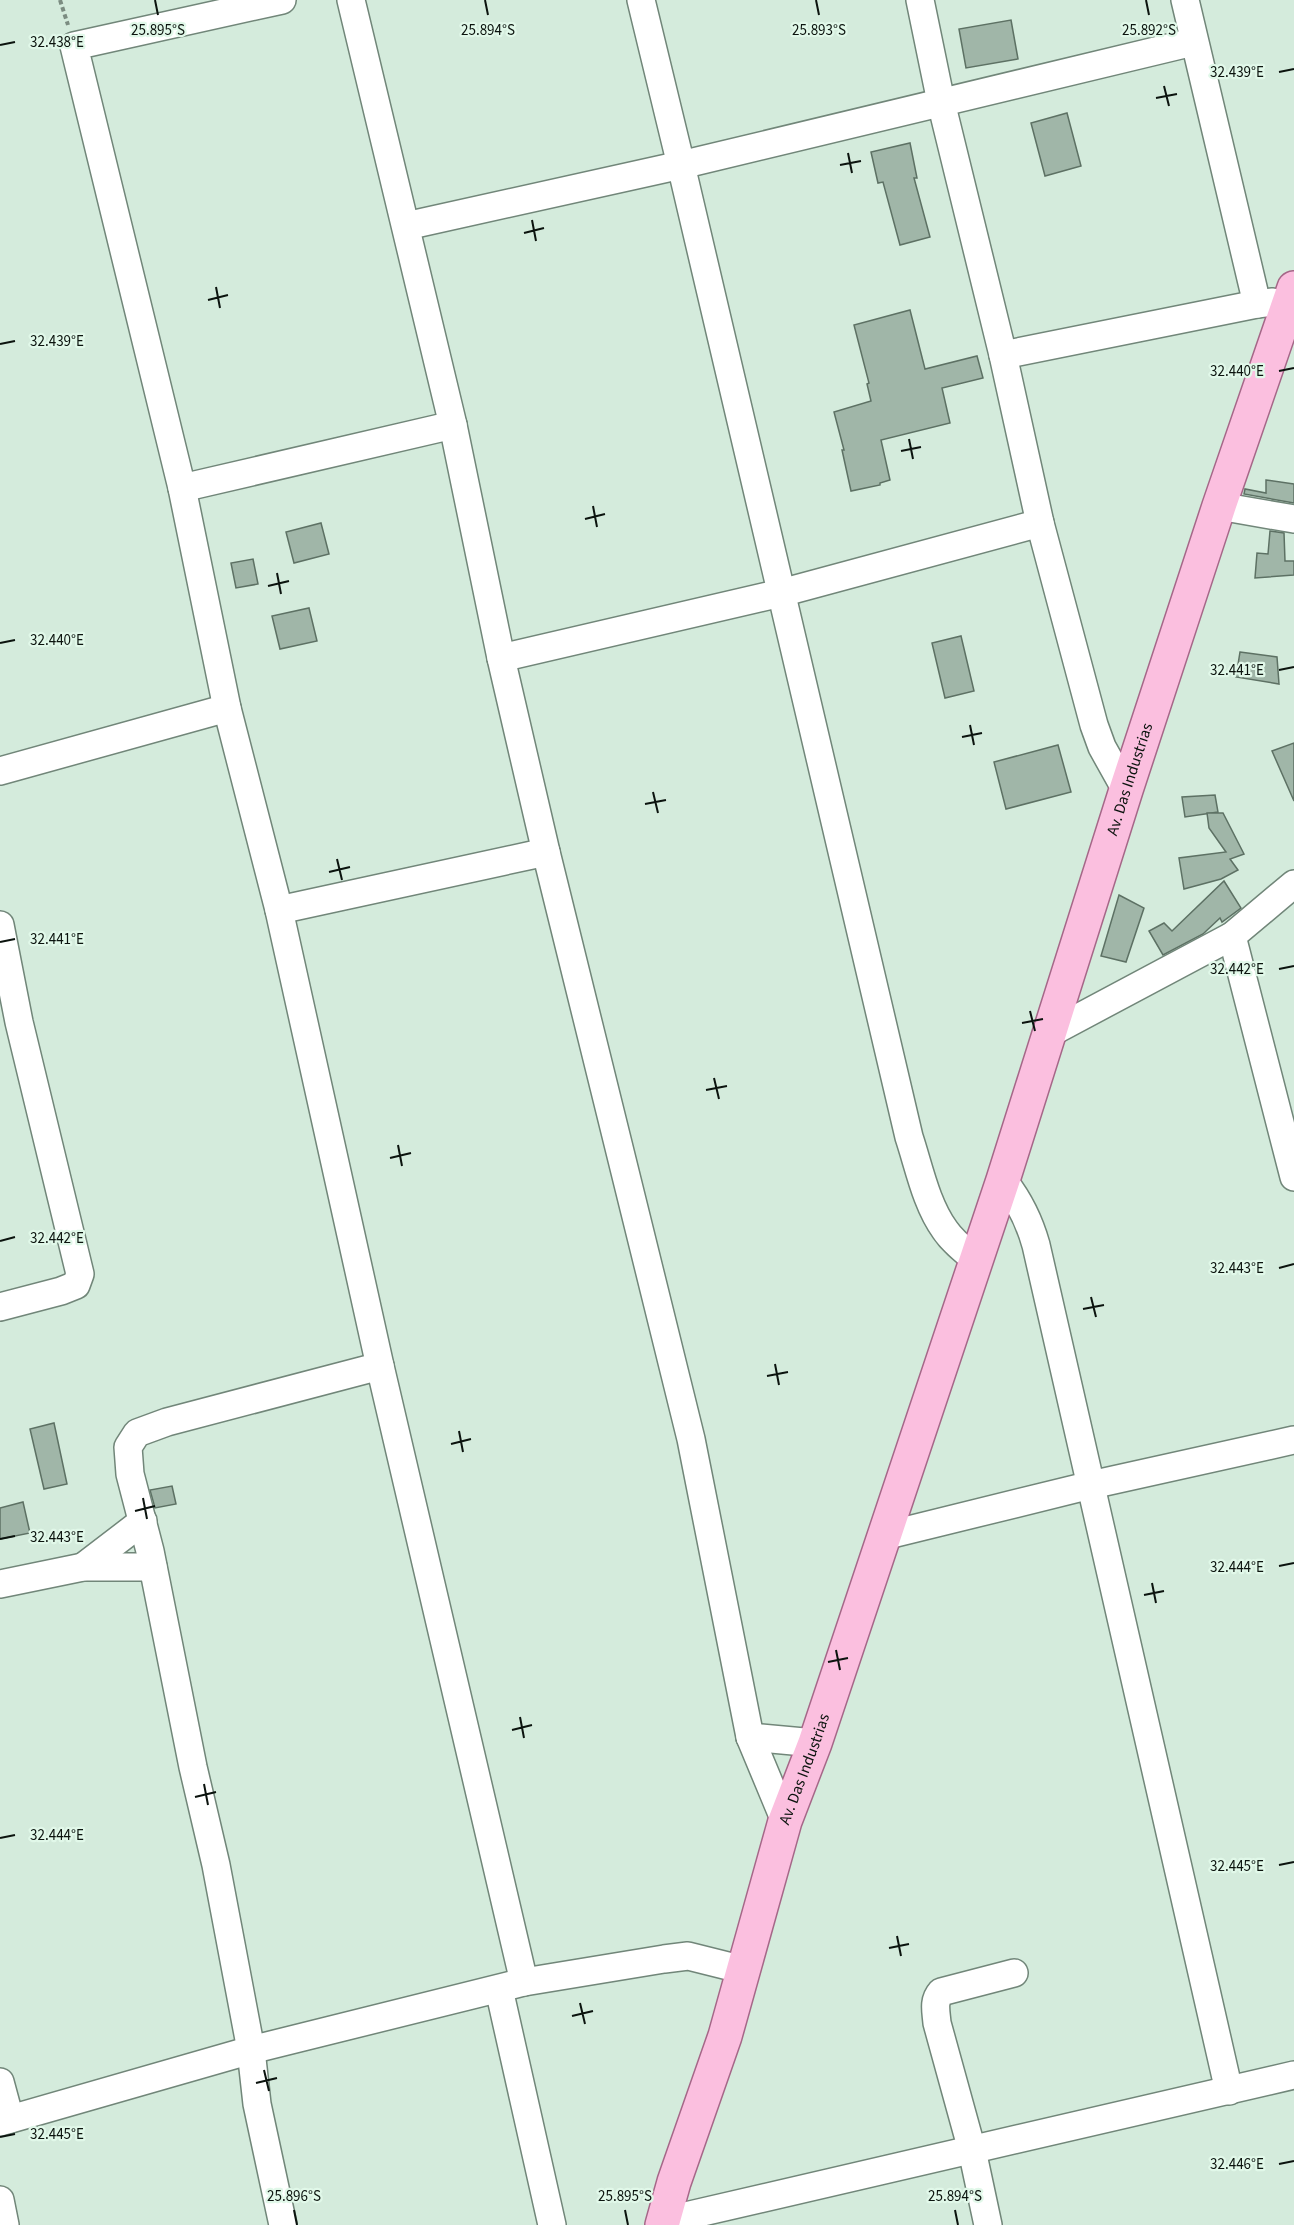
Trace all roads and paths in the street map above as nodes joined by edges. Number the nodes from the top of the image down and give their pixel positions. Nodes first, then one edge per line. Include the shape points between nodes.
1 (282, 0) edge
2 (351, 0) edge
3 (641, 0) edge
4 (920, 0) edge
5 (1185, 0) edge
6 (1193, 42) junction
7 (941, 102) junction
8 (681, 165) junction
9 (406, 226) junction
10 (1292, 294) edge
11 (1257, 304) junction
12 (1003, 356) junction
13 (453, 425) junction
14 (182, 488) junction
15 (1219, 506) junction
16 (1294, 519) edge
17 (1040, 523) junction
18 (781, 592) junction
19 (501, 658) junction
20 (227, 708) junction
21 (0, 771) edge
22 (1126, 790) junction
23 (546, 852) junction
24 (1294, 884) edge
25 (279, 910) junction
26 (0, 925) edge
27 (1232, 936) junction
28 (9, 1025) edge
29 (1048, 1034) junction
30 (1294, 1177) edge
31 (1003, 1180) junction
32 (973, 1266) junction
33 (0, 1307) edge
34 (380, 1366) junction
35 (1294, 1440) edge
36 (1091, 1485) junction
37 (143, 1521) junction
38 (884, 1536) junction
39 (83, 1567) junction
40 (153, 1567) junction
41 (0, 1584) edge
42 (750, 1737) junction
43 (815, 1743) junction
44 (785, 1821) junction
45 (744, 1970) junction
46 (1014, 1973) dead end
47 (524, 1982) junction
48 (498, 1989) junction
49 (251, 2050) junction
50 (1294, 2075) edge
51 (0, 2082) edge
52 (1229, 2091) junction
53 (5, 2121) edge
54 (972, 2150) junction
55 (0, 2200) edge
56 (704, 2218) edge
57 (663, 2223) edge
58 (5, 2225) edge
59 (283, 2225) edge
60 (552, 2225) edge
61 (988, 2225) edge

1 - 14 street via 74,46
2 - 9 street
3 - 8 street
4 - 7 street
5 - 6 street
6 - 7 street
6 - 11 street
7 - 8 street
7 - 12 street
8 - 9 street
8 - 18 street
9 - 13 street
10 - 11 street
10 - 15 main road, Av. Das Industrias
11 - 12 street
12 - 17 street
13 - 14 street
13 - 19 street
14 - 20 street
15 - 16 street
15 - 22 main road, Av. Das Industrias
17 - 18 street
17 - 22 street via 1101,747
18 - 19 street
18 - 32 street via 909,1137 936,1216
19 - 23 street
20 - 21 street
20 - 25 street
22 - 29 main road, Av. Das Industrias
23 - 25 street
23 - 42 street via 691,1439
24 - 27 street
25 - 34 street
26 - 28 street
27 - 29 street
27 - 30 street
28 - 33 street via 81,1274 76,1286
29 - 31 main road, Av. Das Industrias
31 - 32 main road, Av. Das Industrias
31 - 36 street via 1029,1220
32 - 38 main road, Av. Das Industrias
34 - 37 street via 137,1433 128,1447 130,1474
34 - 47 street
35 - 36 street
36 - 38 street
36 - 52 street
37 - 39 street
37 - 40 street
38 - 43 main road, Av. Das Industrias
39 - 40 street
39 - 41 street
40 - 49 street
42 - 43 street
42 - 44 street
43 - 44 main road, Av. Das Industrias
44 - 45 main road, Av. Das Industrias
45 - 47 street via 687,1956
45 - 57 main road, Av. Das Industrias
46 - 54 street via 941,1992 936,1998 937,2023
47 - 48 street
48 - 49 street
48 - 60 street
49 - 53 street
49 - 59 street via 257,2104
50 - 52 street
51 - 53 street
52 - 54 street
54 - 56 street
54 - 61 street
55 - 58 street
56 - 57 street

